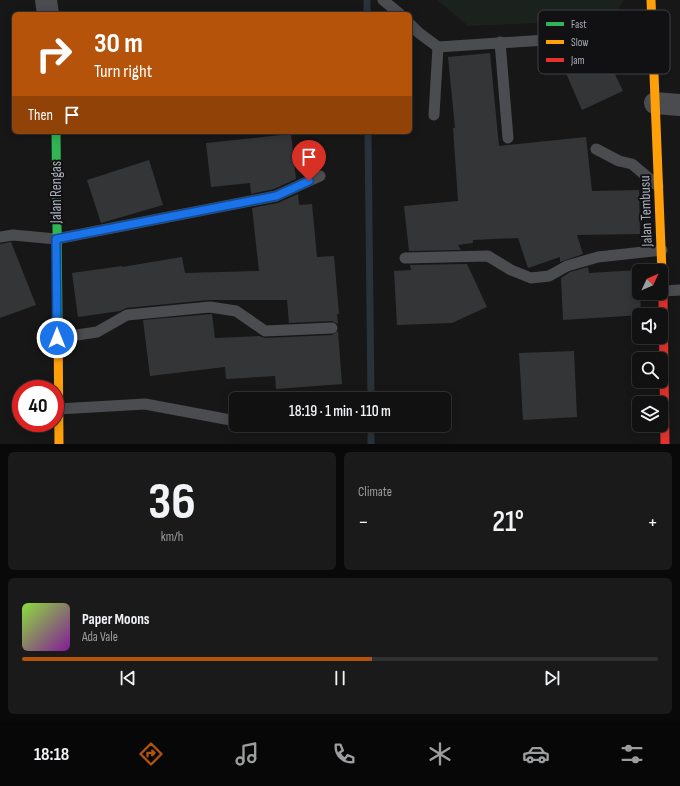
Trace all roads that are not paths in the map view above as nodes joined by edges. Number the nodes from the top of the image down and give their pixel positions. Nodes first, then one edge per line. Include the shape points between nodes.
1 (46, 0) edge
2 (383, 0) edge
3 (651, 0) edge
4 (651, 10) edge
5 (48, 12) edge
6 (398, 12) edge
7 (412, 26) edge
8 (538, 40) edge
9 (500, 42) junction
10 (438, 47) junction
11 (654, 74) edge
12 (655, 103) junction
13 (680, 105) edge
14 (434, 115) dead end
15 (56, 134) edge
16 (508, 138) dead end
17 (596, 149) dead end
18 (320, 176) dead end
19 (659, 187) junction
20 (0, 237) edge
21 (56, 239) junction
22 (662, 250) junction
23 (405, 258) dead end
24 (662, 264) edge
25 (680, 290) edge
26 (668, 291) edge
27 (663, 300) edge
28 (332, 328) dead end
29 (57, 338) junction
30 (58, 380) edge
31 (64, 409) edge
32 (229, 420) edge
33 (59, 432) edge
34 (59, 444) edge
35 (665, 444) edge

1 - 5 street
2 - 6 lane
3 - 4 street, Jalan Tembusu
7 - 10 lane
8 - 9 lane
9 - 10 lane
9 - 16 lane
10 - 14 lane
11 - 12 street, Jalan Tembusu
12 - 13 street
12 - 19 street, Jalan Tembusu
15 - 21 street, Jalan Rengas
17 - 19 lane via 619,161 632,164
18 - 21 lane via 276,196
19 - 22 street, Jalan Tembusu
20 - 21 lane via 13,235
21 - 29 street, Jalan Rengas
22 - 23 lane via 598,256 567,266 549,276 532,278 511,270 488,256
22 - 24 street, Jalan Tembusu
25 - 26 lane
27 - 35 street, Jalan Tembusu
28 - 29 lane via 265,332 236,311 210,307 127,315 97,332
29 - 30 street, Jalan Rengas
31 - 32 lane via 145,404
33 - 34 street, Jalan Rengas

